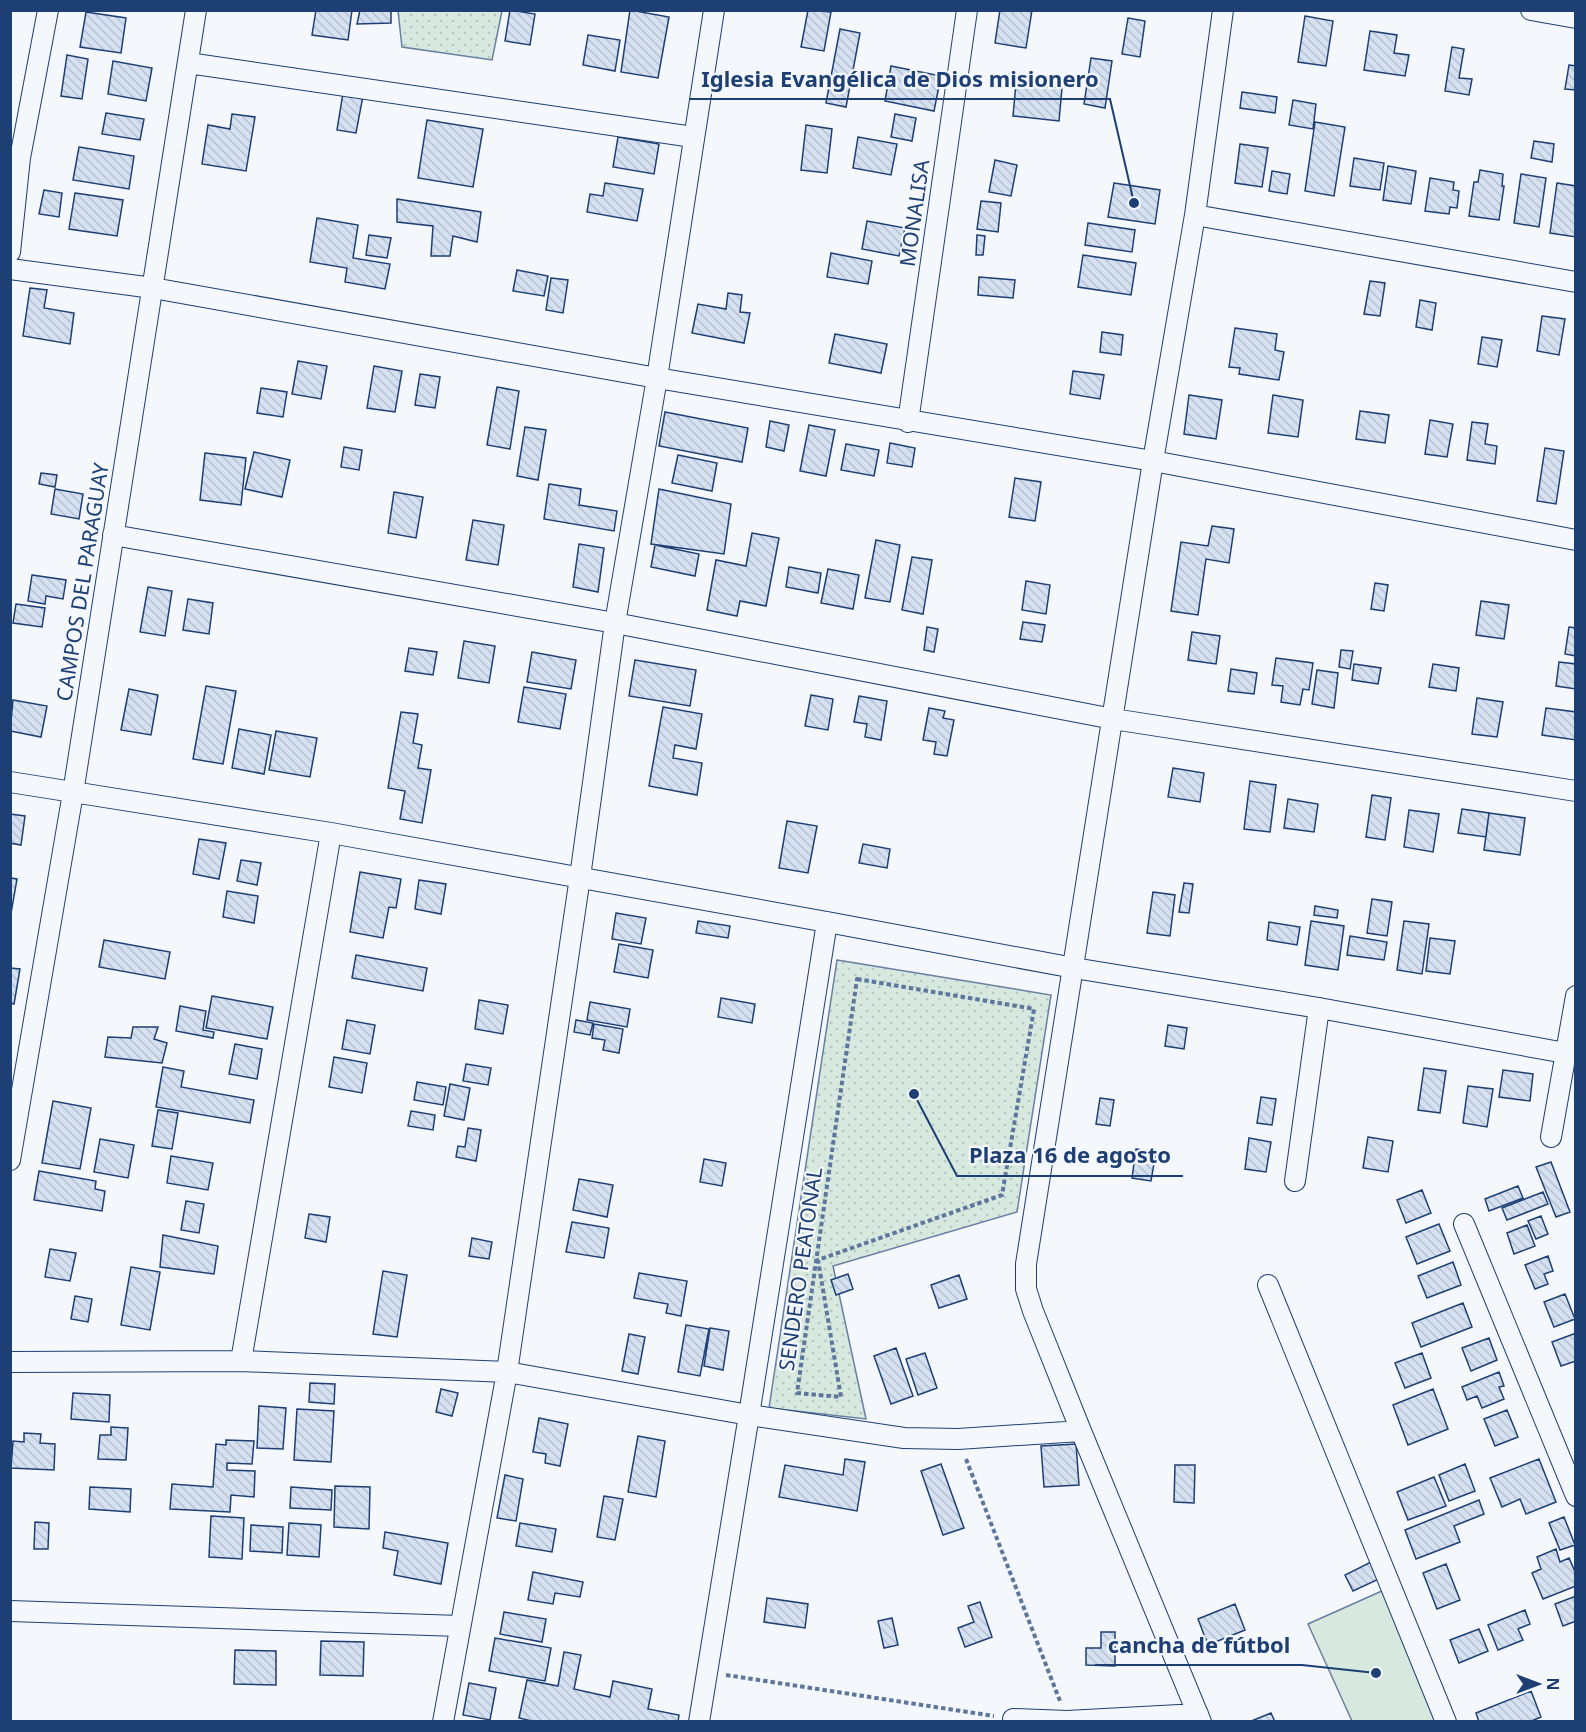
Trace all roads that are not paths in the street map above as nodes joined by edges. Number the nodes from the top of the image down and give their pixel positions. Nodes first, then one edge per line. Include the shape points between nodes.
1 (48, 10) edge
2 (196, 10) edge
3 (714, 10) edge
4 (967, 10) edge
5 (1223, 10) edge
6 (1530, 10) edge
7 (1575, 18) edge
8 (188, 63) junction
9 (693, 137) junction
10 (15, 157) edge
11 (1195, 215) junction
12 (10, 252) edge
13 (10, 268) edge
14 (1575, 282) edge
15 (153, 288) junction
16 (657, 378) junction
17 (908, 422) junction
18 (1153, 461) junction
19 (113, 535) junction
20 (1575, 540) edge
21 (615, 623) junction
22 (1113, 719) junction
23 (10, 782) edge
24 (1575, 791) edge
25 (73, 793) junction
26 (331, 832) junction
27 (580, 877) junction
28 (826, 922) junction
29 (1074, 968) junction
30 (1575, 996) edge
31 (1319, 1008) junction
32 (1565, 1053) junction
33 (1551, 1137) dead end
34 (10, 1160) edge
35 (1295, 1181) dead end
36 (1464, 1224) dead end
37 (1268, 1285) dead end
38 (241, 1361) junction
39 (10, 1362) edge
40 (507, 1372) junction
41 (750, 1415) junction
42 (1081, 1431) junction
43 (1575, 1496) edge
44 (10, 1611) edge
45 (459, 1626) junction
46 (1199, 1718) edge
47 (1013, 1719) road end
48 (1068, 1721) edge
49 (443, 1722) edge
50 (699, 1722) edge
51 (1446, 1722) edge

1 - 10 street
2 - 8 street, CAMPOS DEL PARAGUAY
3 - 9 street
4 - 17 street, MONALISA
5 - 11 street
6 - 7 street
8 - 9 street
8 - 15 street, CAMPOS DEL PARAGUAY
9 - 16 street
10 - 12 street
11 - 14 street
11 - 18 street
13 - 15 street
15 - 16 street
15 - 19 street, CAMPOS DEL PARAGUAY
16 - 17 street
16 - 21 street
17 - 18 street
18 - 20 street
18 - 22 street
19 - 21 street
19 - 25 street, CAMPOS DEL PARAGUAY
21 - 22 street
21 - 27 street
22 - 24 street
22 - 29 street
23 - 25 street
25 - 26 street
25 - 34 street, CAMPOS DEL PARAGUAY
26 - 27 street
26 - 38 street
27 - 28 street
27 - 40 street
28 - 29 street
28 - 41 street
29 - 31 street
29 - 42 street via 1026,1264 1026,1289
30 - 32 street
31 - 32 street
31 - 35 street
32 - 33 street
36 - 43 street
37 - 51 street
38 - 39 street
38 - 40 street
40 - 41 street
40 - 45 street
41 - 42 street via 904,1438 958,1439
41 - 50 street
42 - 46 street
44 - 45 street
45 - 49 street
46 - 48 street
47 - 48 street

